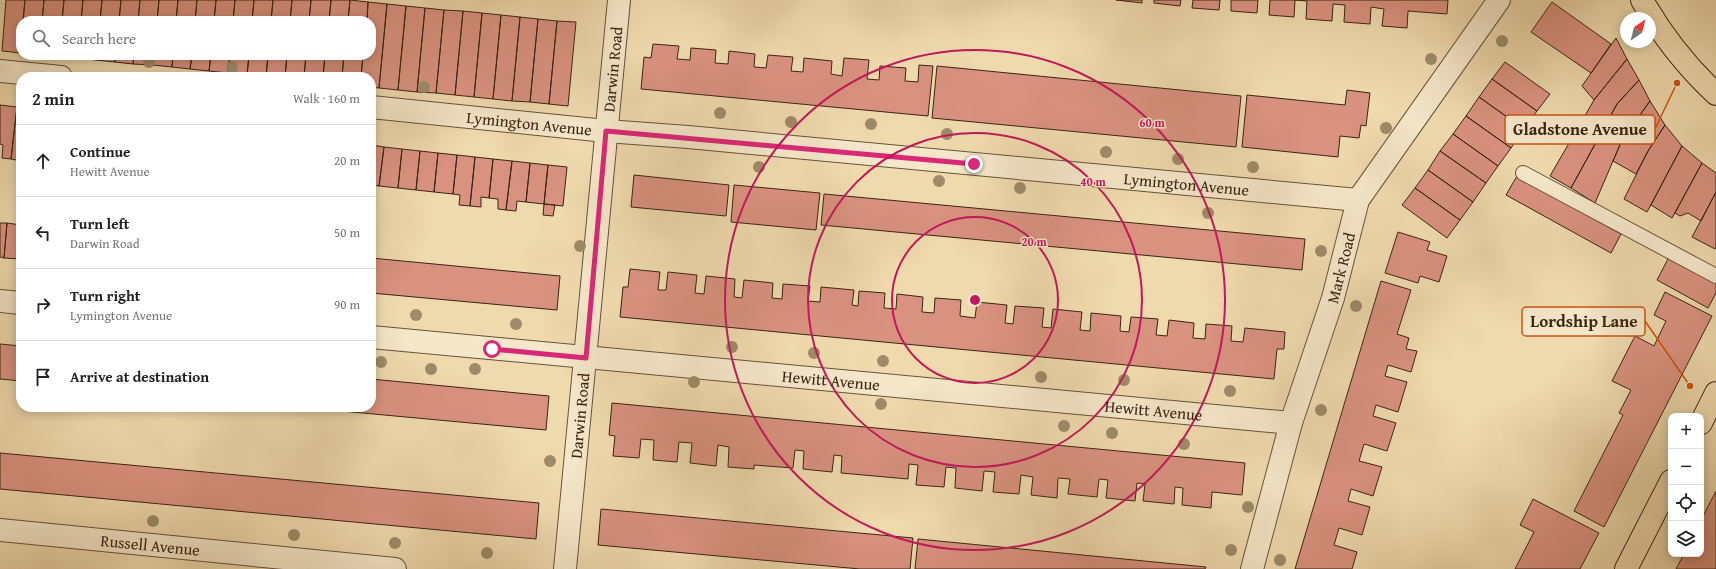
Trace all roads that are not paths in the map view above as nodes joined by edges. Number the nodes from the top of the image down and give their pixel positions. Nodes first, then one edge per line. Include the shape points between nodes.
1 (619, 0) edge
2 (1499, 0) edge
3 (1642, 0) edge
4 (0, 71) edge
5 (16, 73) edge
6 (1716, 94) edge
7 (376, 108) edge
8 (606, 131) junction
9 (1523, 173) dead end
10 (1358, 200) junction
11 (1716, 276) edge
12 (0, 301) edge
13 (16, 303) edge
14 (376, 337) edge
15 (586, 358) junction
16 (1716, 393) edge
17 (1704, 417) edge
18 (1291, 423) junction
19 (1669, 485) edge
20 (0, 530) edge
21 (395, 569) edge
22 (565, 569) edge
23 (1252, 569) edge
24 (1626, 569) edge

1 - 8 street, Darwin Road
2 - 10 street, Mark Road
3 - 6 main road via 1678,55
4 - 5 street
7 - 8 street, Lymington Avenue
8 - 10 street, Lymington Avenue
8 - 15 street, Darwin Road
9 - 11 lane
10 - 18 street, Mark Road via 1333,298
12 - 13 street
14 - 15 street, Hewitt Avenue
15 - 18 street, Hewitt Avenue
15 - 22 street, Darwin Road
16 - 17 main road
18 - 23 street, Mark Road
19 - 24 main road
20 - 21 street, Russell Avenue

